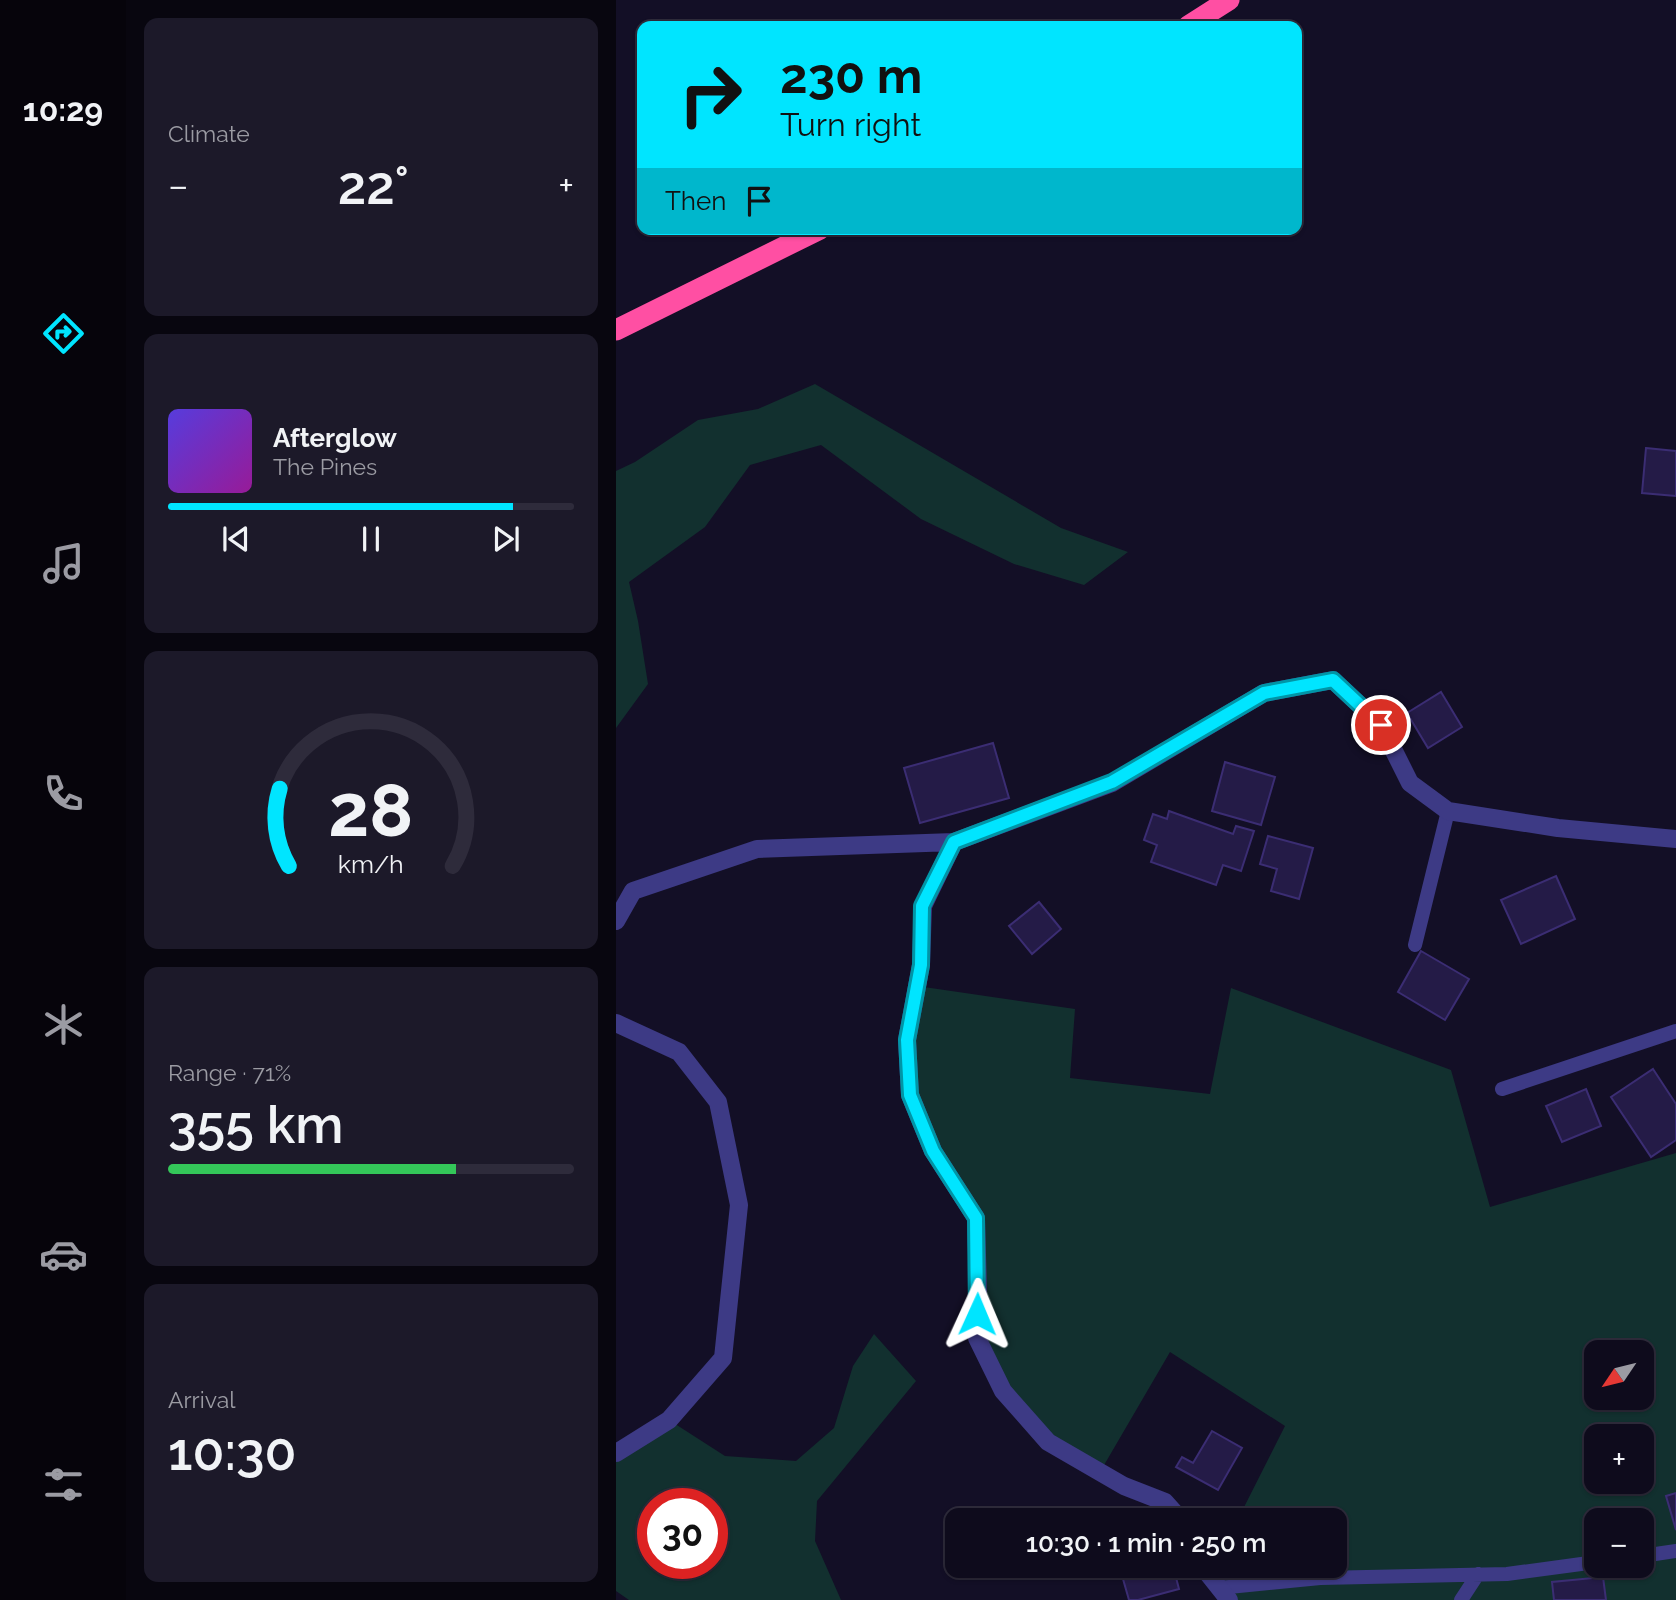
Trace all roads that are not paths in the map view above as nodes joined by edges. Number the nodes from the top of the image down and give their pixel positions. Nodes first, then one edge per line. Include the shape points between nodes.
1 (1229, 0) edge
2 (1196, 21) edge
3 (808, 235) edge
4 (623, 327) edge
5 (1448, 811) junction
6 (1676, 839) edge
7 (954, 842) junction
8 (616, 921) edge
9 (1415, 946) dead end
10 (616, 1023) edge
11 (1676, 1031) edge
12 (1502, 1089) dead end
13 (616, 1453) edge
14 (1170, 1508) edge
15 (1676, 1551) edge
16 (1654, 1554) edge
17 (1584, 1564) edge
18 (1478, 1574) junction
19 (1211, 1578) edge
20 (1224, 1594) edge
21 (1461, 1600) edge

1 - 2 highway
3 - 4 highway
5 - 6 street
5 - 7 street via 1410,783 1381,725 1333,680 1264,693 1112,782
5 - 9 lane
7 - 8 street via 757,849 633,891
7 - 14 street via 922,906 921,965 907,1040 910,1095 933,1151 976,1218 977,1338 1003,1391 1048,1442
10 - 13 street via 678,1052 718,1102 739,1205 723,1358 669,1420
11 - 12 lane
15 - 16 lane
17 - 18 lane
18 - 20 lane via 1320,1578
18 - 21 lane
19 - 20 street

